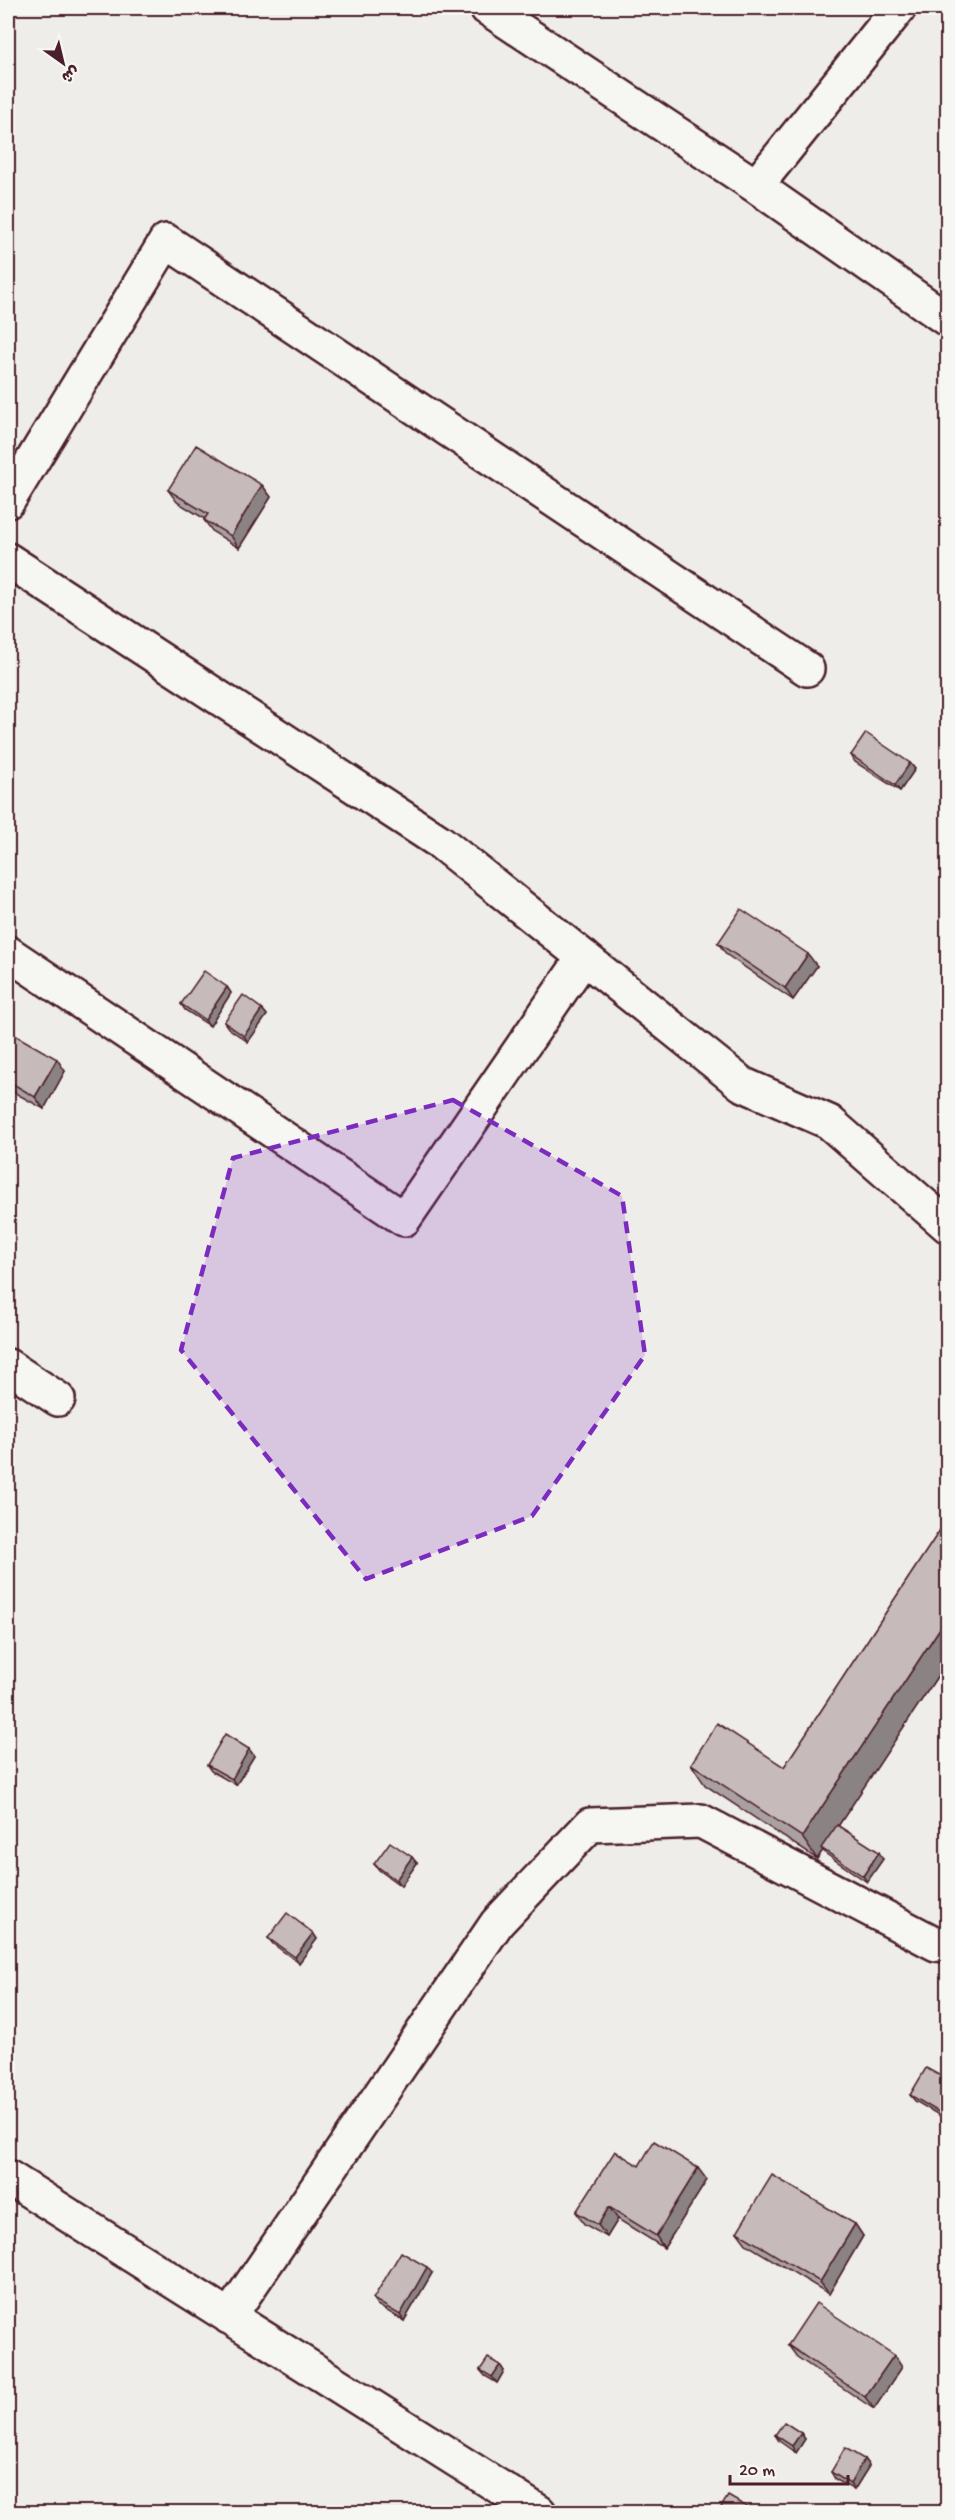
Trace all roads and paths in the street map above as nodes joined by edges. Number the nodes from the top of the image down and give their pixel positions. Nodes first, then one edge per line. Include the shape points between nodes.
1 (487, 8) edge
2 (899, 8) edge
3 (756, 186) junction
4 (948, 320) edge
5 (8, 501) edge
6 (8, 560) edge
7 (807, 669) dead end
8 (8, 953) edge
9 (585, 957) junction
10 (948, 1226) edge
11 (8, 1366) edge
12 (58, 1399) dead end
13 (948, 1945) edge
14 (8, 2177) edge
15 (229, 2317) junction
16 (539, 2512) edge

1 - 3 street
2 - 3 street
3 - 4 street
5 - 7 street via 166,241
6 - 9 street via 440,842
8 - 9 street via 404,1219
9 - 10 street via 742,1084 829,1122
11 - 12 street
13 - 15 street via 936,1944 702,1821 590,1825 497,1923
14 - 15 street
15 - 16 street

